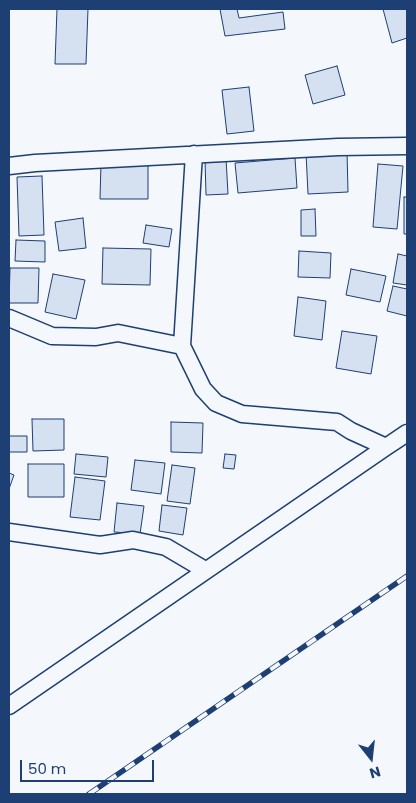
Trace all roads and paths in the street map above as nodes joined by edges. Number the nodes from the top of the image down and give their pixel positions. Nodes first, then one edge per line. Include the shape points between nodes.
1 (407, 146) edge
2 (194, 154) junction
3 (9, 166) edge
4 (9, 318) edge
5 (182, 346) junction
6 (407, 434) edge
7 (386, 446) junction
8 (9, 532) edge
9 (205, 570) junction
10 (9, 706) edge

1 - 2 street via 338,146
2 - 3 street
2 - 5 street
4 - 5 street via 52,336 96,337 118,332
5 - 7 street via 203,389 216,403 242,414 338,422
6 - 7 street
7 - 9 street
8 - 9 street via 100,545 133,540 166,547
9 - 10 street

